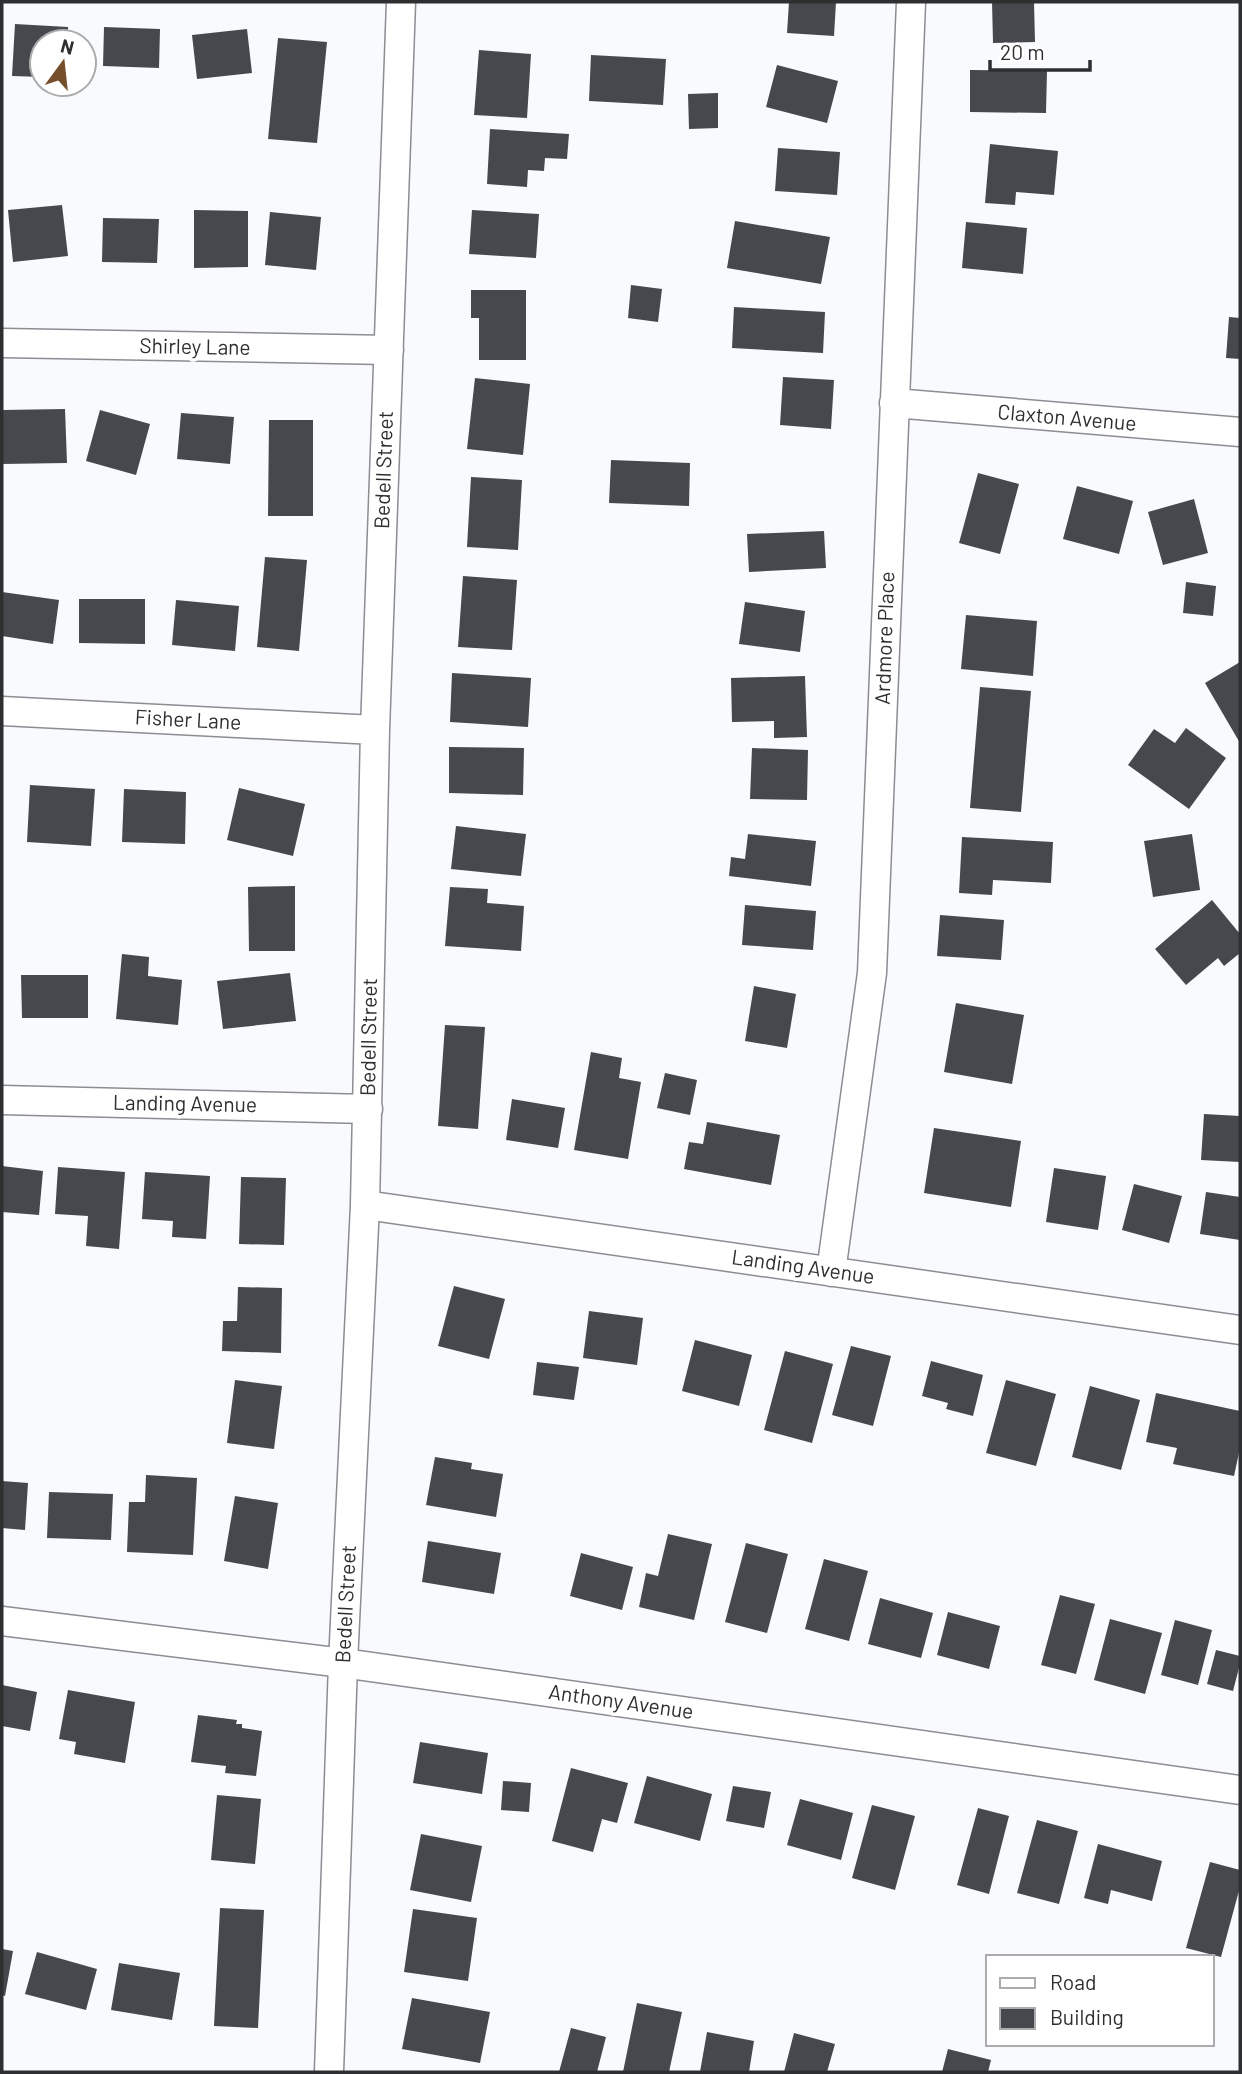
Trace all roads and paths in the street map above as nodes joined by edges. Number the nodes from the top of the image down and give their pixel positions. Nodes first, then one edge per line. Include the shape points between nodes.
1 (401, 2) edge
2 (911, 2) edge
3 (2, 343) edge
4 (389, 350) junction
5 (894, 403) junction
6 (1240, 432) edge
7 (2, 711) edge
8 (375, 730) junction
9 (2, 1100) edge
10 (368, 1109) junction
11 (365, 1205) junction
12 (831, 1272) junction
13 (1240, 1330) edge
14 (2, 1621) edge
15 (343, 1663) junction
16 (1240, 1790) edge
17 (329, 2072) edge

1 - 4 street, Bedell Street
2 - 5 street, Ardmore Place
3 - 4 street, Shirley Lane
4 - 8 street, Bedell Street
5 - 6 street, Claxton Avenue
5 - 12 street, Ardmore Place via 872,973
7 - 8 street, Fisher Lane
8 - 10 street, Bedell Street
9 - 10 street, Landing Avenue
10 - 11 street, Bedell Street
11 - 12 street, Landing Avenue
11 - 15 street, Bedell Street
12 - 13 street, Landing Avenue
14 - 15 street, Anthony Avenue
15 - 16 street, Anthony Avenue
15 - 17 street, Bedell Street

